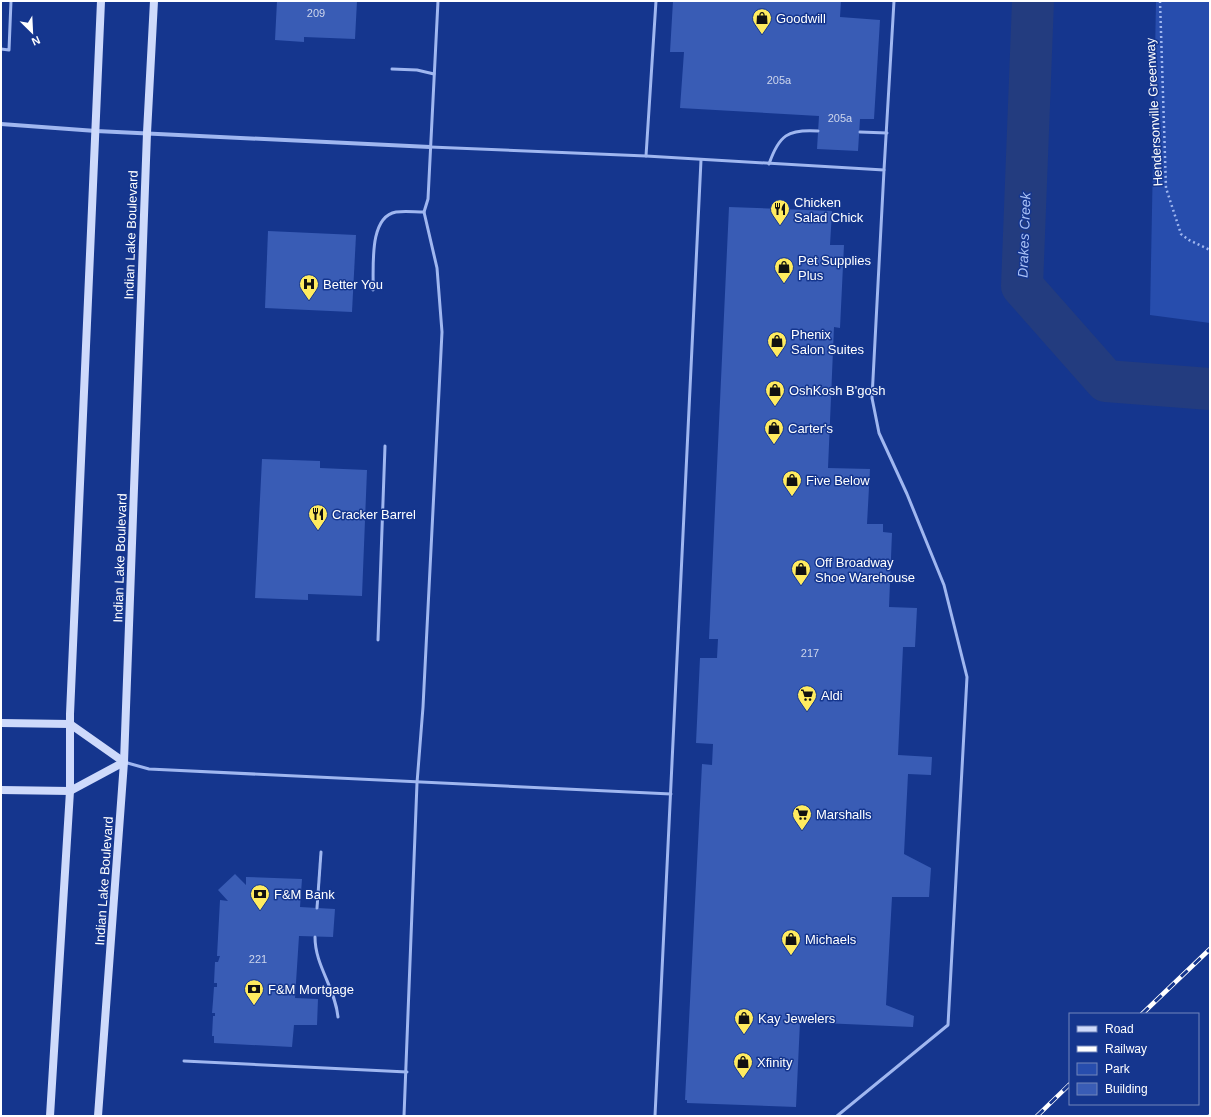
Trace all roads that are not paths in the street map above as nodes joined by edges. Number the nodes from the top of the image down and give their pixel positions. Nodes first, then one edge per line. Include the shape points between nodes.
1 (11, 1) edge
2 (101, 1) edge
3 (154, 1) edge
4 (438, 1) edge
5 (656, 1) edge
6 (894, 1) edge
7 (1, 49) edge
8 (392, 70) dead end
9 (434, 74) junction
10 (1, 124) edge
11 (818, 130) dead end
12 (96, 131) junction
13 (860, 132) dead end
14 (147, 133) junction
15 (887, 133) junction
16 (430, 147) junction
17 (646, 156) junction
18 (701, 160) junction
19 (769, 164) junction
20 (884, 170) junction
21 (424, 212) junction
22 (373, 290) dead end
23 (385, 446) dead end
24 (378, 640) dead end
25 (1, 723) edge
26 (70, 724) junction
27 (124, 762) junction
28 (417, 783) junction
29 (1, 790) edge
30 (70, 792) junction
31 (670, 794) junction
32 (320, 852) dead end
33 (317, 908) dead end
34 (315, 937) dead end
35 (338, 1017) dead end
36 (184, 1060) dead end
37 (407, 1072) junction
38 (50, 1116) edge
39 (98, 1116) edge
40 (404, 1116) edge
41 (655, 1116) edge
42 (837, 1116) edge

1 - 7 lane via 9,50
2 - 12 main road
3 - 14 main road, Indian Lake Boulevard
4 - 9 lane
5 - 17 lane
6 - 15 lane
8 - 9 lane via 416,70
9 - 16 lane
10 - 12 street
11 - 19 lane via 803,130 787,135 775,149
12 - 14 street
12 - 26 main road
13 - 15 lane
14 - 16 street
14 - 27 main road, Indian Lake Boulevard
15 - 20 lane
16 - 17 lane
16 - 21 lane via 428,199
17 - 18 lane
18 - 19 lane
18 - 31 lane
19 - 20 lane
20 - 42 lane via 872,398 879,434 944,585 967,677 948,1025
21 - 22 lane via 394,212 380,222 376,231
21 - 28 lane via 437,268 442,332
23 - 24 lane
25 - 26 main road
26 - 27 main road
26 - 30 main road
27 - 28 lane via 149,769
27 - 30 main road
27 - 39 main road, Indian Lake Boulevard
28 - 31 lane
28 - 37 lane
29 - 30 main road
30 - 38 main road
31 - 41 lane
32 - 33 lane
34 - 35 lane via 316,951 334,996
36 - 37 lane
37 - 40 lane

